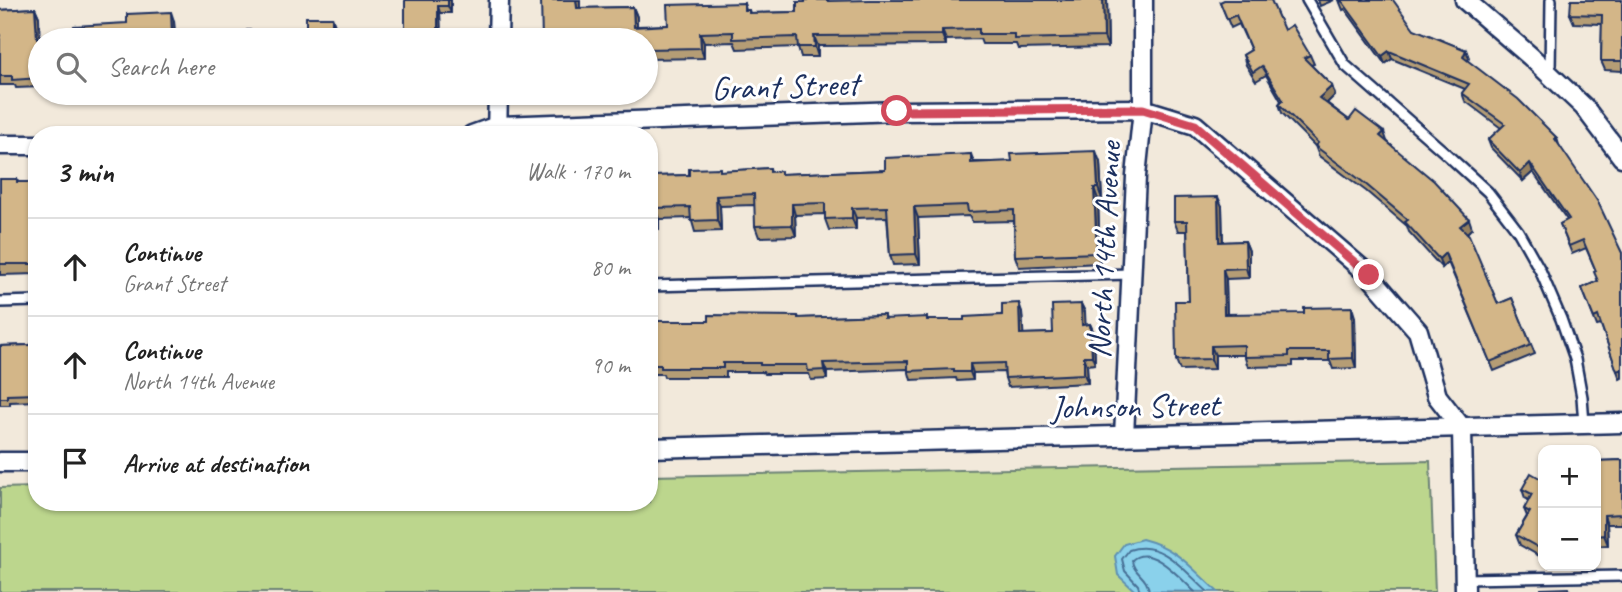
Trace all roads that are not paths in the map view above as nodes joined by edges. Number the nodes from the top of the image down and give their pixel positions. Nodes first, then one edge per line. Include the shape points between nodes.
1 (499, 0) edge
2 (1143, 0) edge
3 (1307, 0) edge
4 (1465, 0) edge
5 (1552, 0) edge
6 (498, 28) edge
7 (1550, 75) junction
8 (498, 105) edge
9 (1143, 109) junction
10 (497, 126) edge
11 (597, 126) edge
12 (0, 145) edge
13 (28, 145) edge
14 (1622, 157) edge
15 (1132, 274) junction
16 (658, 286) edge
17 (28, 301) edge
18 (0, 302) edge
19 (1622, 423) edge
20 (1584, 425) junction
21 (1462, 428) junction
22 (1125, 436) junction
23 (658, 448) edge
24 (28, 461) edge
25 (0, 462) edge
26 (1622, 576) edge
27 (1465, 586) edge

1 - 6 street
2 - 9 street, North 14th Avenue
3 - 20 lane via 1345,65 1488,192 1518,231 1540,270 1575,359
4 - 7 street
5 - 7 lane
7 - 14 street via 1584,107
8 - 10 street
9 - 11 street, Grant Street via 897,111
9 - 15 street, North 14th Avenue
9 - 21 street, North 14th Avenue via 1195,125 1369,275 1419,331 1437,396
12 - 13 street
15 - 16 lane
15 - 22 street, North 14th Avenue
17 - 18 lane
19 - 20 street, Johnson Street
20 - 21 street, Johnson Street
21 - 22 street, Johnson Street
21 - 27 street
22 - 23 street, Johnson Street
24 - 25 street
26 - 27 lane

